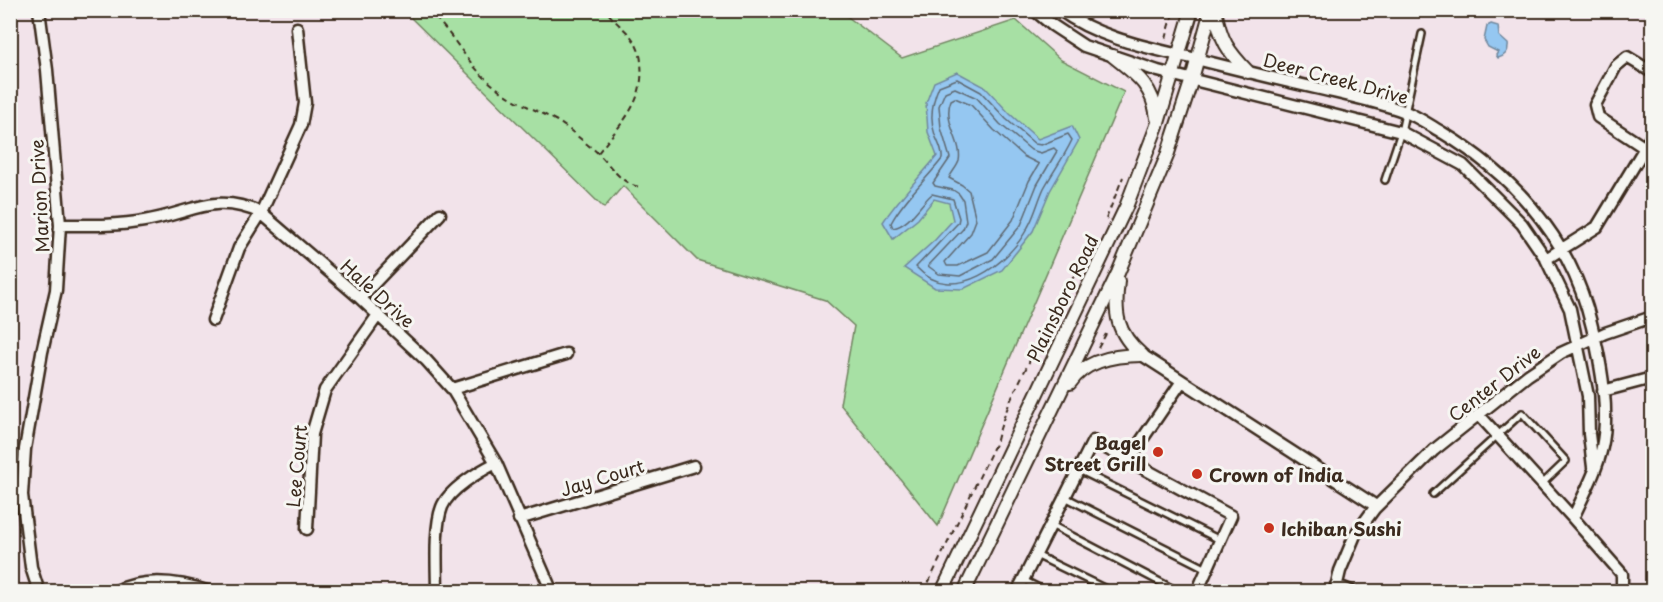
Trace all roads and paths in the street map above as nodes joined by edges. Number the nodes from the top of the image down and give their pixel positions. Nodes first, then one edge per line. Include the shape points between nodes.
1 (39, 10) edge
2 (427, 10) edge
3 (606, 10) edge
4 (1034, 10) edge
5 (1060, 10) edge
6 (1174, 10) edge
7 (1192, 10) edge
8 (1211, 10) edge
9 (1215, 10) edge
10 (297, 28) dead end
11 (1422, 34) dead end
12 (1163, 51) junction
13 (1179, 55) junction
14 (1113, 56) junction
15 (1197, 59) junction
16 (1248, 72) junction
17 (1653, 72) edge
18 (1173, 74) junction
19 (1192, 79) junction
20 (1405, 112) junction
21 (1158, 123) junction
22 (1401, 132) junction
23 (1653, 136) edge
24 (1646, 148) junction
25 (598, 153) junction
26 (1124, 176) dead end
27 (1385, 180) dead end
28 (641, 187) dead end
29 (261, 213) junction
30 (440, 214) dead end
31 (60, 225) junction
32 (1103, 225) dead end
33 (1563, 249) junction
34 (1091, 256) dead end
35 (1546, 260) junction
36 (1118, 273) junction
37 (360, 298) junction
38 (378, 315) junction
39 (1653, 317) edge
40 (213, 320) dead end
41 (1106, 334) dead end
42 (1595, 337) junction
43 (1578, 345) junction
44 (1098, 349) dead end
45 (566, 354) dead end
46 (1142, 355) junction
47 (1653, 378) edge
48 (1182, 381) junction
49 (453, 389) junction
50 (1603, 391) junction
51 (1056, 404) junction
52 (1479, 415) junction
53 (1497, 435) junction
54 (1130, 461) junction
55 (496, 463) junction
56 (694, 466) dead end
57 (1079, 470) junction
58 (1594, 470) junction
59 (1542, 484) junction
60 (1433, 494) dead end
61 (1065, 497) junction
62 (1376, 506) junction
63 (1573, 518) junction
64 (519, 519) junction
65 (1051, 525) junction
66 (307, 530) dead end
67 (1220, 540) junction
68 (1036, 555) junction
69 (1207, 569) junction
70 (1023, 580) junction
71 (1336, 588) edge
72 (1621, 589) edge
73 (39, 591) edge
74 (114, 591) edge
75 (210, 591) edge
76 (437, 591) edge
77 (552, 591) edge
78 (924, 591) edge
79 (942, 591) edge
80 (964, 591) edge
81 (1017, 591) edge
82 (1047, 591) edge
83 (1112, 591) edge
84 (1179, 591) edge
85 (1197, 591) edge
86 (1353, 591) edge

1 - 31 street, Marion Drive
2 - 25 path via 481,75 502,94 557,121
3 - 25 path via 632,38 641,55 643,76 639,97
4 - 14 street, Deer Creek Drive via 1084,46
5 - 12 street, Deer Creek Drive via 1102,33
6 - 12 path
7 - 13 street, Plainsboro Road
8 - 15 street, Plainsboro Road
9 - 16 street via 1230,54
10 - 29 street via 305,103 301,125
11 - 20 lane
12 - 13 street, Deer Creek Drive
13 - 15 street, Deer Creek Drive
13 - 18 street, Plainsboro Road
14 - 18 street, Deer Creek Drive
14 - 21 street via 1141,78 1155,101
15 - 16 street, Deer Creek Drive
15 - 19 street, Plainsboro Road
16 - 20 street, Deer Creek Drive
17 - 24 street via 1627,57 1616,66 1595,105 1598,117
18 - 19 street, Deer Creek Drive
18 - 21 street, Plainsboro Road
19 - 22 street, Deer Creek Drive
19 - 36 street, Plainsboro Road via 1167,156
20 - 22 lane
20 - 33 street, Deer Creek Drive via 1493,168 1532,207
21 - 79 street, Plainsboro Road via 1117,225
22 - 27 lane
22 - 35 street, Deer Creek Drive via 1463,165 1522,224
23 - 24 street
24 - 33 street via 1597,227
25 - 28 path via 624,180
26 - 32 path
29 - 31 street, Hale Drive via 244,205 223,203 119,225
29 - 37 street, Hale Drive
29 - 40 street via 239,248
30 - 37 street
31 - 73 street, Marion Drive via 56,290 25,449 22,495 31,567
33 - 35 street
33 - 42 street, Deer Creek Drive
34 - 78 path via 1075,274 1050,320
35 - 43 street, Deer Creek Drive via 1570,309
36 - 46 street via 1119,325 1132,347
36 - 51 street, Plainsboro Road
37 - 38 street, Hale Drive
38 - 49 street, Hale Drive
38 - 66 street, Lee Court via 325,390 312,434
39 - 42 street, Center Drive
41 - 44 path
42 - 43 street, Center Drive
42 - 50 street, Deer Creek Drive
43 - 52 street, Center Drive via 1528,375
43 - 58 street, Deer Creek Drive via 1588,396
45 - 49 street
46 - 48 street
46 - 51 street via 1111,358 1083,370 1074,376
47 - 50 street
48 - 54 street
48 - 62 street
49 - 55 street, Hale Drive
50 - 58 street, Deer Creek Drive via 1602,447
51 - 80 street, Plainsboro Road
52 - 53 street
52 - 62 street, Center Drive via 1434,450
53 - 59 street
53 - 59 lane via 1521,413 1566,461
53 - 60 lane
54 - 57 street via 1093,441
54 - 67 street via 1231,516
55 - 64 street, Hale Drive
55 - 76 street via 472,476 442,506 437,536
56 - 64 street, Jay Court
57 - 61 street
57 - 67 lane
58 - 63 street
59 - 63 street
61 - 65 street
61 - 69 lane
62 - 71 street, Center Drive via 1355,535
63 - 72 street via 1623,574
64 - 77 street, Hale Drive
65 - 68 street
65 - 84 lane
67 - 69 street
68 - 70 street
68 - 83 lane
69 - 85 street
70 - 81 street
70 - 82 lane
71 - 86 street
74 - 75 street via 159,580

